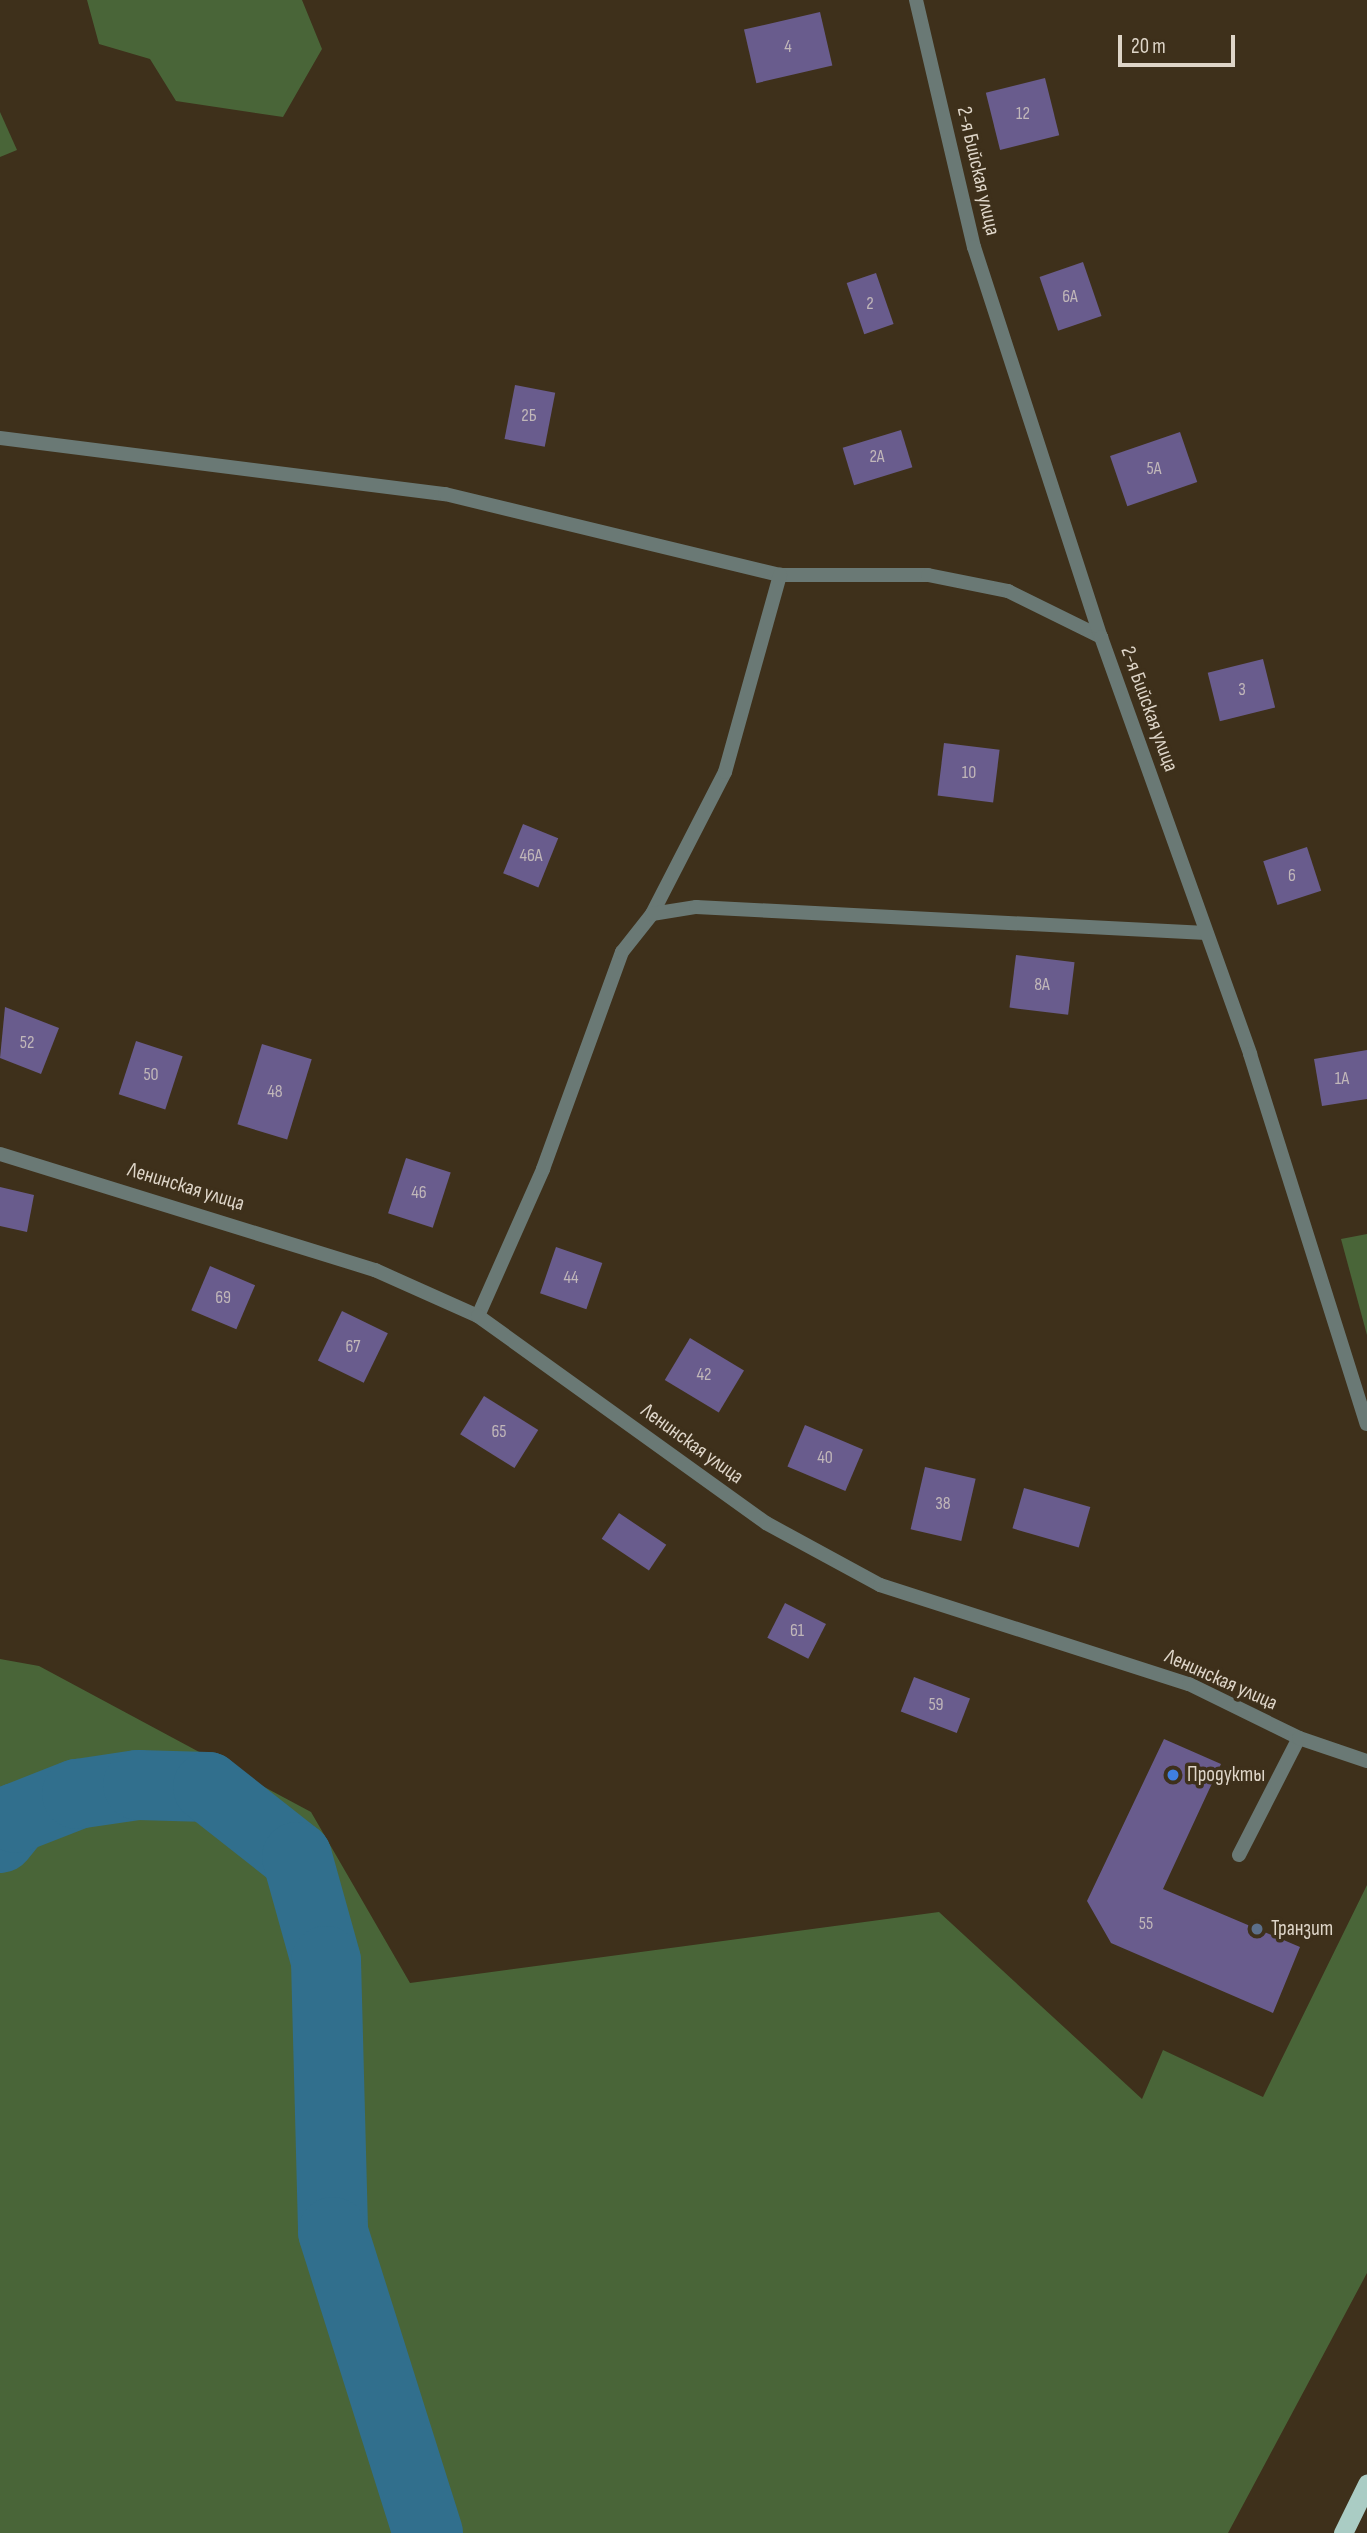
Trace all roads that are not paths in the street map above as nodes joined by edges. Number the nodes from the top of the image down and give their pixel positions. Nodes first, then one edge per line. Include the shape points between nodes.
1 (916, 0) edge
2 (0, 438) edge
3 (780, 575) junction
4 (1101, 637) junction
5 (652, 914) junction
6 (1206, 933) junction
7 (0, 1154) edge
8 (478, 1316) junction
9 (1367, 1424) edge
10 (1299, 1738) junction
11 (1367, 1761) edge
12 (1239, 1855) dead end
13 (1367, 2484) edge
14 (1343, 2533) edge

1 - 4 street, 2-я Бийская улица via 974,247
2 - 3 street via 445,495
3 - 4 street via 928,575 1008,591
3 - 5 street via 725,772
4 - 6 street, 2-я Бийская улица
5 - 6 street via 696,907
5 - 8 street via 621,952 542,1168
6 - 9 street, 2-я Бийская улица
7 - 8 street, Ленинская улица via 375,1270
8 - 10 street, Ленинская улица via 766,1523 880,1585 1189,1684
10 - 11 street, Ленинская улица
10 - 12 street
13 - 14 highway

